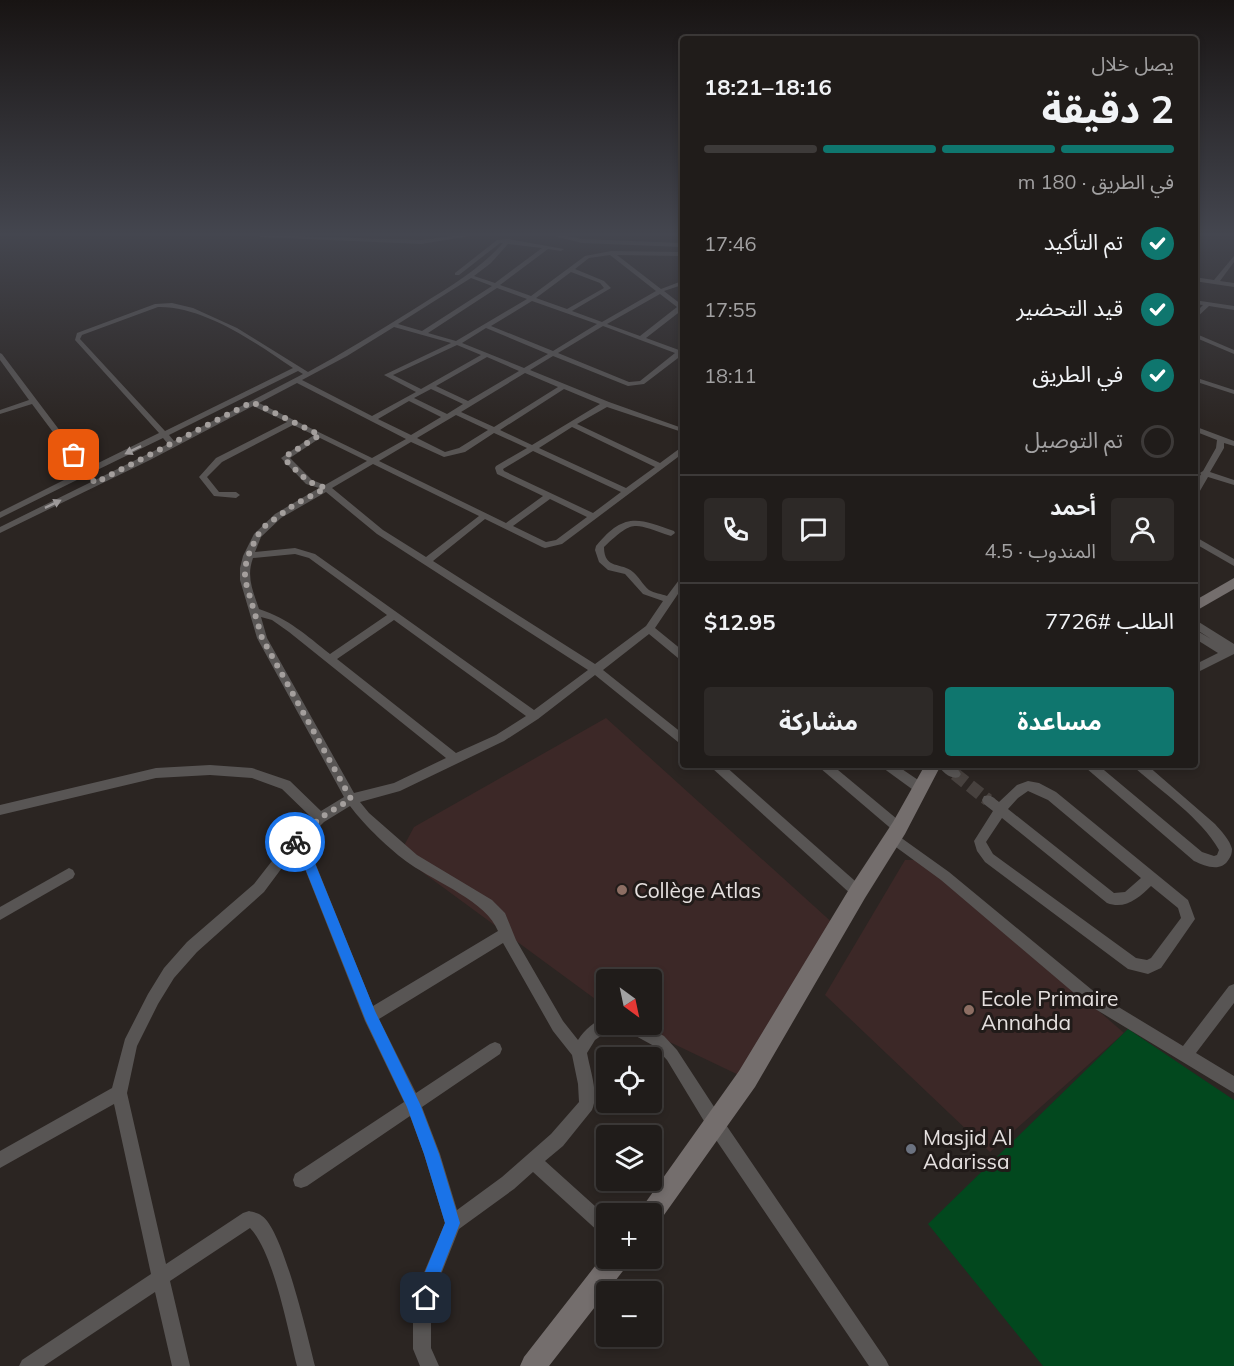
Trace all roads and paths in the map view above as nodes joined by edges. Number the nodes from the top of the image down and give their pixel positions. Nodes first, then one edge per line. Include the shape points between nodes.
1 (434, 299) edge
2 (475, 299) edge
3 (531, 299) edge
4 (534, 299) edge
5 (589, 299) edge
6 (646, 299) edge
7 (1198, 303) edge
8 (1207, 304) junction
9 (680, 308) edge
10 (1234, 308) edge
11 (568, 311) junction
12 (1198, 313) edge
13 (602, 324) junction
14 (393, 325) junction
15 (486, 326) junction
16 (424, 333) junction
17 (1198, 337) edge
18 (640, 338) junction
19 (457, 343) junction
20 (680, 351) edge
21 (1234, 352) edge
22 (555, 353) junction
23 (0, 354) edge
24 (680, 354) edge
25 (486, 355) junction
26 (298, 368) junction
27 (524, 371) junction
28 (308, 375) junction
29 (296, 380) junction
30 (1198, 380) edge
31 (430, 386) junction
32 (562, 387) junction
33 (420, 392) junction
34 (1234, 392) edge
35 (408, 398) junction
36 (33, 401) junction
37 (252, 402) junction
38 (469, 404) junction
39 (606, 404) junction
40 (0, 412) edge
41 (456, 412) junction
42 (447, 417) junction
43 (372, 418) junction
44 (292, 422) junction
45 (571, 424) junction
46 (496, 429) junction
47 (680, 429) edge
48 (1198, 430) edge
49 (164, 435) junction
50 (320, 435) junction
51 (412, 438) junction
52 (1221, 440) junction
53 (172, 443) junction
54 (1234, 444) edge
55 (533, 446) junction
56 (680, 453) edge
57 (371, 460) junction
58 (661, 467) junction
59 (87, 473) junction
60 (1200, 474) edge
61 (95, 483) junction
62 (1234, 483) edge
63 (326, 488) junction
64 (625, 491) junction
65 (236, 495) dead end
66 (549, 495) junction
67 (0, 515) edge
68 (484, 516) junction
69 (593, 516) junction
70 (506, 527) junction
71 (0, 530) edge
72 (671, 533) dead end
73 (1198, 541) edge
74 (248, 556) junction
75 (426, 562) junction
76 (1234, 563) edge
77 (1234, 583) edge
78 (680, 585) edge
79 (670, 600) junction
80 (1198, 605) edge
81 (255, 610) junction
82 (392, 616) junction
83 (1198, 626) edge
84 (649, 629) junction
85 (1198, 635) edge
86 (1232, 651) edge
87 (680, 653) edge
88 (329, 660) junction
89 (1198, 668) edge
90 (596, 670) junction
91 (534, 716) junction
92 (680, 737) edge
93 (456, 760) junction
94 (719, 768) edge
95 (827, 768) edge
96 (891, 768) edge
97 (931, 768) edge
98 (948, 768) edge
99 (1094, 768) edge
100 (1142, 768) edge
101 (955, 774) tunnel mouth
102 (920, 788) junction
103 (351, 799) junction
104 (988, 800) tunnel mouth
105 (0, 810) edge
106 (1002, 811) junction
107 (320, 818) junction
108 (896, 833) junction
109 (290, 847) junction
110 (69, 874) dead end
111 (1151, 877) junction
112 (858, 892) junction
113 (0, 914) edge
114 (507, 933) junction
115 (1234, 991) edge
116 (370, 1016) junction
117 (596, 1031) edge
118 (648, 1035) edge
119 (495, 1049) dead end
120 (579, 1052) junction
121 (1185, 1055) junction
122 (1234, 1085) edge
123 (119, 1094) junction
124 (413, 1104) junction
125 (716, 1125) junction
126 (0, 1160) edge
127 (533, 1161) junction
128 (301, 1180) dead end
129 (659, 1203) edge
130 (596, 1218) edge
131 (453, 1223) junction
132 (608, 1269) edge
133 (161, 1276) junction
134 (28, 1366) edge
135 (181, 1366) edge
136 (306, 1366) edge
137 (430, 1366) edge
138 (533, 1366) edge
139 (880, 1366) edge

1 - 14 street
2 - 16 street
3 - 15 street
4 - 11 street
5 - 11 street
6 - 13 street
7 - 8 street
8 - 10 street
8 - 12 street
9 - 18 street
11 - 13 street
13 - 18 street
13 - 22 street
14 - 16 street
14 - 28 street
15 - 19 street
15 - 22 street
16 - 19 street
17 - 21 street
18 - 20 street
19 - 25 street
19 - 33 street via 387,375
22 - 24 street via 634,385
22 - 27 street
23 - 36 street
25 - 27 street
25 - 31 street
26 - 28 street
26 - 49 street
26 - 49 street via 231,326 170,304 157,305 80,334 77,339
27 - 32 street
27 - 38 street
28 - 29 street
29 - 37 street
29 - 43 street
30 - 34 street
31 - 33 street
31 - 38 street
32 - 39 street
32 - 46 street
33 - 35 street
35 - 42 street
35 - 43 street
36 - 40 street
36 - 59 street
37 - 44 street
37 - 53 street
38 - 41 street
39 - 45 street
39 - 47 street
41 - 42 street
41 - 46 street
42 - 51 street
43 - 51 street
44 - 50 street
44 - 65 street via 225,456 203,477 217,494
45 - 55 street
45 - 58 street
46 - 51 street via 448,455
46 - 55 street
48 - 52 street
49 - 53 street
49 -> 59 street
50 - 57 street
50 - 63 street via 285,460 309,482
51 - 57 street
52 - 54 street
52 - 60 street via 1220,448
53 - 61 street
55 - 64 street
55 - 66 street via 498,469
56 - 58 street
57 - 63 street
57 - 68 street
58 - 64 street
59 - 61 street
59 - 67 street
60 - 62 street
71 -> 61 street
63 - 74 street via 265,526
63 - 75 street via 380,532
64 - 69 street
66 - 69 street
66 - 70 street
68 - 70 street
68 - 75 street
69 - 70 street via 552,545 541,545
72 - 79 street via 635,520 624,524 599,550 611,568 628,572 646,592
73 - 76 street
74 - 81 street via 245,580
74 - 82 street via 295,551 312,556
75 - 90 street
77 - 80 street
78 - 79 street
79 - 84 street
81 - 88 street via 292,629
81 - 103 street via 262,638
82 - 88 street
82 - 91 street
83 - 86 street
84 - 87 street
84 - 90 street
85 - 86 street
86 - 89 street
88 - 93 street
90 - 91 street
90 - 92 street
91 - 93 street
93 - 103 street via 396,787
94 - 112 street
95 - 108 street
96 - 102 street
97 - 102 street
98 - 101 street
99 - 100 street via 1198,857 1221,860 1225,848 1213,830
102 - 108 street
103 - 107 street
103 - 114 street via 365,817 413,859 488,904
104 - 106 street
105 - 107 street via 156,773 210,770 252,773 286,785
106 - 111 street via 1112,899 1130,898
106 - 111 street via 1021,788 1035,787 1052,796
106 - 111 street via 980,841 989,858 1133,964 1148,967 1156,963 1188,919 1184,904
107 - 109 street
108 - 112 street
108 - 121 street via 1092,999
109 - 116 street via 298,848 308,860
109 - 123 street via 259,888 192,947 169,973 138,1023
110 - 113 street
112 - 125 street
114 - 116 street
114 - 120 street via 558,1026
115 - 121 street
116 - 124 street
117 - 120 street
118 - 125 street via 672,1055
119 - 124 street
120 - 127 street via 587,1105
121 - 122 street
123 - 126 street
123 - 133 street
124 - 128 street
124 - 131 street
125 - 129 street
125 - 139 street
127 - 130 street
127 - 131 street
131 - 137 street via 429,1282 422,1314 422,1349
132 - 138 street
133 - 134 street
133 - 135 street
133 - 136 street via 249,1219 257,1222 274,1255

